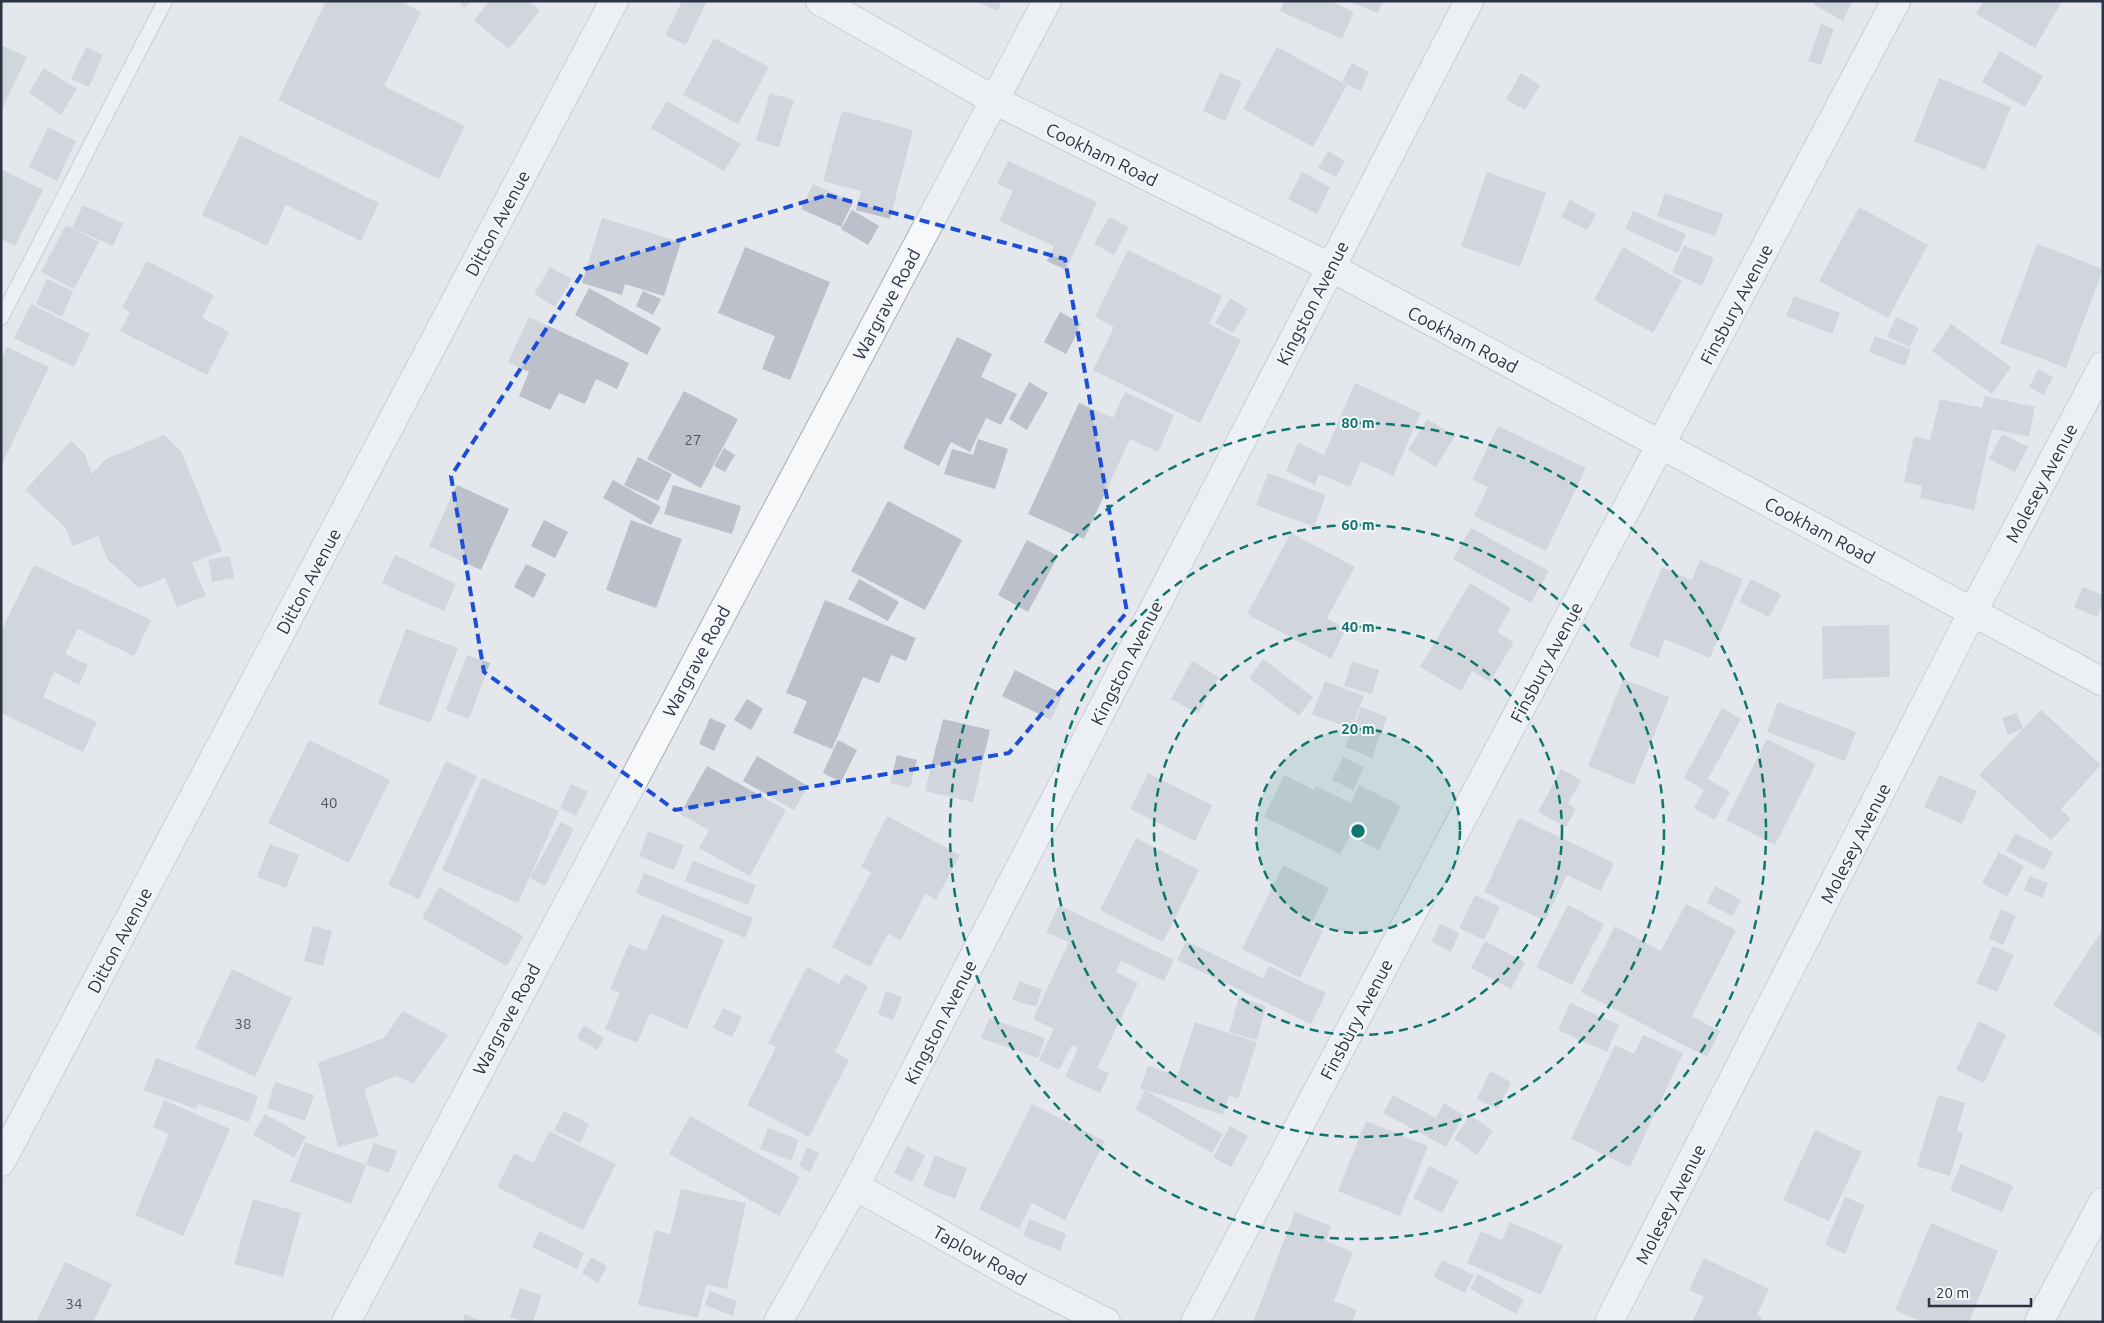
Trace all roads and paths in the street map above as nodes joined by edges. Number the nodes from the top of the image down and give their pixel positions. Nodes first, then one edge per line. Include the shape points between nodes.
1 (165, 1) edge
2 (614, 1) edge
3 (820, 1) edge
4 (1047, 1) edge
5 (1469, 1) edge
6 (1896, 1) edge
7 (994, 100) junction
8 (1330, 267) junction
9 (1, 318) edge
10 (2103, 366) edge
11 (1661, 445) junction
12 (1972, 613) junction
13 (2103, 682) edge
14 (1, 1162) edge
15 (855, 1186) junction
16 (2103, 1202) edge
17 (346, 1322) edge
18 (778, 1322) edge
19 (1106, 1322) edge
20 (1195, 1322) edge
21 (1609, 1322) edge
22 (2039, 1322) edge

1 - 9 lane
2 - 14 street, Ditton Avenue
3 - 7 street, Cookham Road
4 - 7 street, Wargrave Road
5 - 8 street, Kingston Avenue
6 - 11 street, Finsbury Avenue
7 - 8 street, Cookham Road
7 - 17 street, Wargrave Road
8 - 11 street, Cookham Road
8 - 15 street, Kingston Avenue
10 - 12 street, Molesey Avenue
11 - 12 street, Cookham Road
11 - 20 street, Finsbury Avenue
12 - 13 street, Cookham Road
12 - 21 street, Molesey Avenue
15 - 18 street, Kingston Avenue
15 - 19 street, Taplow Road via 1023,1280
16 - 22 street

